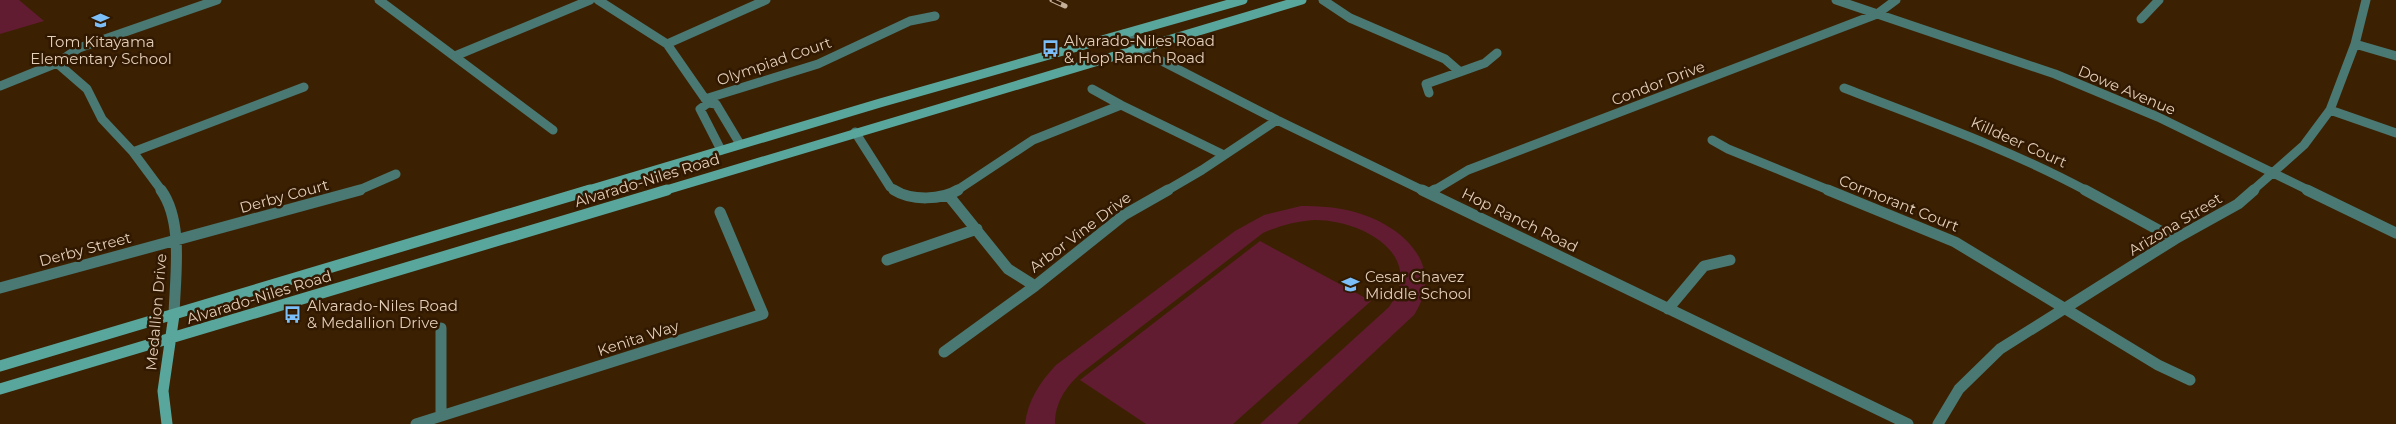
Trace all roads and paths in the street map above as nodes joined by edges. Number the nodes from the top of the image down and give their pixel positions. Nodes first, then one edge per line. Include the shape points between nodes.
1 (217, 0) edge
2 (379, 0) edge
3 (590, 0) edge
4 (598, 0) edge
5 (766, 0) edge
6 (1243, 0) edge
7 (1302, 0) edge
8 (1323, 0) edge
9 (1836, 0) edge
10 (1896, 0) edge
11 (2159, 0) edge
12 (2366, 0) edge
13 (1877, 14) junction
14 (935, 16) dead end
15 (2141, 19) dead end
16 (1124, 34) junction
17 (667, 44) junction
18 (2355, 44) junction
19 (1139, 48) junction
20 (1497, 53) dead end
21 (456, 56) junction
22 (2396, 56) edge
23 (58, 63) junction
24 (1460, 72) junction
25 (0, 86) edge
26 (304, 86) dead end
27 (1844, 88) dead end
28 (1092, 89) dead end
29 (1429, 94) dead end
30 (706, 101) junction
31 (1122, 105) junction
32 (2330, 110) junction
33 (1277, 120) junction
34 (553, 130) dead end
35 (855, 132) junction
36 (2396, 133) edge
37 (1712, 140) dead end
38 (740, 144) junction
39 (721, 150) junction
40 (133, 152) junction
41 (1224, 155) junction
42 (396, 174) dead end
43 (2271, 174) junction
44 (1430, 193) junction
45 (949, 196) junction
46 (720, 212) dead end
47 (977, 229) junction
48 (2396, 233) edge
49 (177, 239) junction
50 (2175, 239) junction
51 (887, 260) dead end
52 (1730, 260) dead end
53 (1035, 286) junction
54 (0, 288) edge
55 (1668, 309) junction
56 (2066, 310) junction
57 (174, 315) junction
58 (441, 328) dead end
59 (170, 340) junction
60 (944, 352) dead end
61 (0, 366) edge
62 (2190, 380) dead end
63 (0, 389) edge
64 (441, 416) junction
65 (167, 424) edge
66 (416, 424) edge
67 (1908, 424) edge
68 (1938, 424) edge

1 - 23 street via 79,48
2 - 21 street
3 - 21 street
4 - 17 street
5 - 17 street
6 - 16 main road, Alvarado-Niles Road
7 - 19 main road, Alvarado-Niles Road
8 - 24 street via 1350,18 1446,60
9 - 13 street, Dowe Avenue
10 - 13 street, Condor Drive
11 - 15 street
12 - 18 street, Arizona Street
13 - 43 street, Dowe Avenue via 2056,74 2158,116
13 - 44 street, Condor Drive via 1468,170
14 - 30 street, Olympiad Court via 910,20 818,64
16 - 19 street, Hop Ranch Road
16 - 38 main road, Alvarado-Niles Road
17 - 30 street
18 - 22 street
18 - 32 street, Arizona Street
19 - 33 street, Hop Ranch Road
19 - 35 main road, Alvarado-Niles Road
20 - 24 street via 1485,63
21 - 34 street
23 - 25 street
23 - 40 street, Medallion Drive via 87,89 102,119
24 - 29 street via 1426,84
26 - 40 street
27 - 50 street, Killdeer Court via 1977,138 2052,172
28 - 31 street
30 - 38 street via 716,104
30 - 39 street via 700,109
31 - 41 street
31 - 45 street via 1033,140
32 - 36 street
32 - 43 street, Arizona Street via 2304,145
33 - 41 street, Arbor Vine Drive
33 - 44 street, Hop Ranch Road
35 - 45 street via 890,187 914,198
35 - 59 main road, Alvarado-Niles Road
37 - 56 street, Cormorant Court via 1955,242
38 - 39 main road, Alvarado-Niles Road
39 - 57 main road, Alvarado-Niles Road
40 - 49 street, Medallion Drive via 166,196
41 - 53 street, Arbor Vine Drive via 1124,215
42 - 49 street, Derby Court via 350,194
43 - 48 street, Dowe Avenue
43 - 50 street, Arizona Street via 2238,204
44 - 55 street, Hop Ranch Road
45 - 47 street, Arbor Vine Drive via 964,209
46 - 64 street, Kenita Way via 763,314
47 - 51 street
47 - 53 street, Arbor Vine Drive via 1004,268
49 - 54 street, Derby Street
49 - 57 street, Medallion Drive
50 - 56 street, Arizona Street
52 - 55 street via 1704,266
53 - 60 street
55 - 67 street, Hop Ranch Road
56 - 62 street, Cormorant Court via 2158,365
56 - 68 street, Arizona Street via 2000,349 1959,389
57 - 59 main road, Medallion Drive
57 - 61 main road, Alvarado-Niles Road
58 - 64 street
59 - 63 main road, Alvarado-Niles Road
59 - 65 main road, Medallion Drive via 163,391
64 - 66 street, Kenita Way

